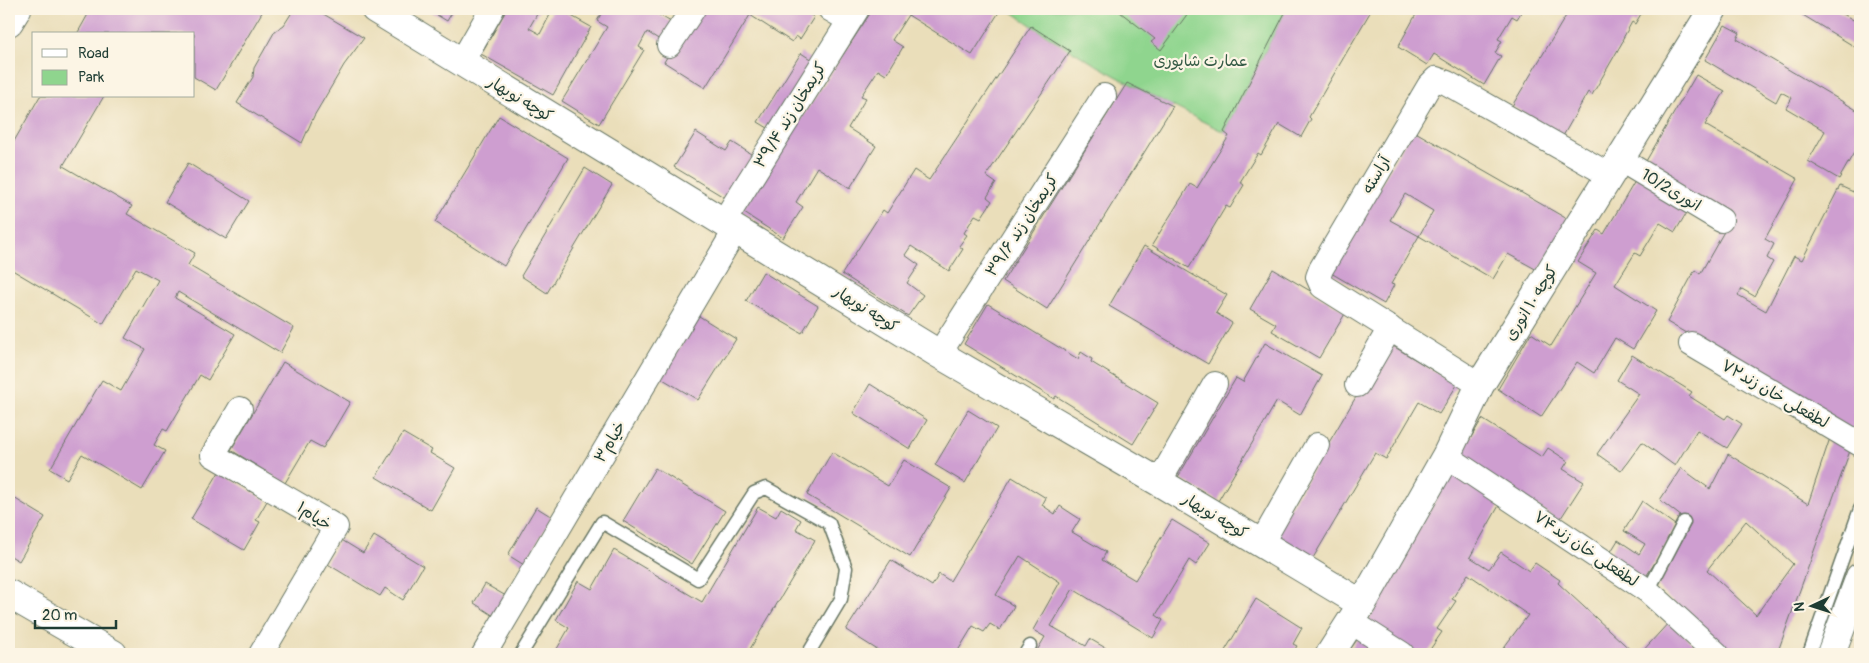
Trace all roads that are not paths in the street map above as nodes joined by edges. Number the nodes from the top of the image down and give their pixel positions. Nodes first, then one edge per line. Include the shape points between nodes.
1 (17, 9) edge
2 (375, 9) edge
3 (492, 9) edge
4 (693, 9) edge
5 (1713, 9) edge
6 (845, 13) edge
7 (9, 22) edge
8 (670, 45) dead end
9 (461, 63) junction
10 (1104, 96) dead end
11 (1616, 168) junction
12 (1720, 220) dead end
13 (730, 225) junction
14 (1390, 328) junction
15 (1690, 344) dead end
16 (939, 354) junction
17 (1215, 384) dead end
18 (1357, 385) dead end
19 (1480, 385) junction
20 (240, 409) dead end
21 (1860, 444) edge
22 (1317, 445) dead end
23 (1446, 456) junction
24 (1159, 482) junction
25 (1860, 509) edge
26 (1684, 522) dead end
27 (1261, 544) junction
28 (1860, 578) edge
29 (1648, 591) junction
30 (9, 594) edge
31 (1356, 612) junction
32 (113, 654) edge
33 (261, 654) edge
34 (484, 654) edge
35 (521, 654) edge
36 (808, 654) edge
37 (1330, 654) edge
38 (1402, 654) edge
39 (1717, 654) edge
40 (1809, 654) edge
41 (1831, 654) edge

1 - 7 street
2 - 9 street, کوچه نوبهار
3 - 9 street
4 - 8 street
5 - 11 street, کوچه ۱۰ انوری
6 - 13 street, کریمخان زند ۳۹/۴
9 - 13 street, کوچه نوبهار
10 - 16 street, کریمخان زند ۳۹/۶
11 - 12 street, انوری10/2
11 - 14 street, آراسته via 1436,79 1318,277 1322,286
11 - 19 street, کوچه ۱۰ انوری
13 - 16 street, کوچه نوبهار
13 - 34 street, خیام۳
14 - 18 street
14 - 19 street, آراسته
15 - 21 street, لطفعلی خان زند۷۲
16 - 24 street, کوچه نوبهار
17 - 24 street
19 - 23 street, کوچه ۱۰ انوری
20 - 33 street, ۱خیام via 213,454 336,527
22 - 27 street
23 - 29 street, لطفعلی خان زند۷۴
23 - 31 street, کوچه ۱۰ انوری
24 - 27 street, کوچه نوبهار
25 - 40 lane
26 - 29 lane
27 - 31 street, کوچه نوبهار
28 - 41 street
29 - 39 street, لطفعلی خان زند۷۴
30 - 32 street
31 - 37 street, کوچه ۱۰ انوری
31 - 38 street
35 - 36 lane via 602,522 698,579 754,493 766,488 829,523 846,568 841,599

